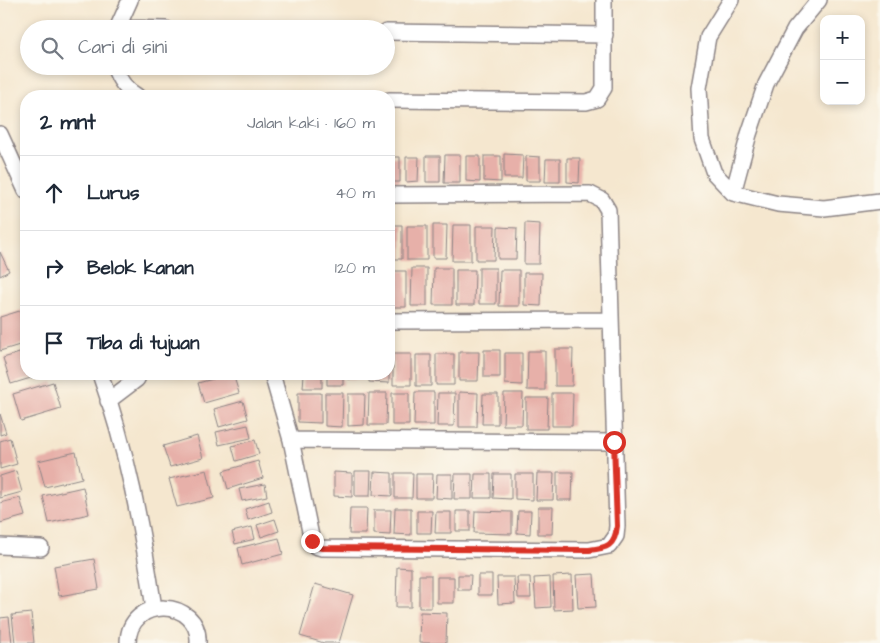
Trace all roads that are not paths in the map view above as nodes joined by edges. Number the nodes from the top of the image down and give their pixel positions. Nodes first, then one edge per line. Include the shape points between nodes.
1 (130, 0) edge
2 (604, 0) edge
3 (731, 0) edge
4 (819, 0) edge
5 (121, 20) edge
6 (395, 32) edge
7 (604, 35) junction
8 (117, 75) edge
9 (129, 90) edge
10 (395, 100) edge
11 (0, 134) edge
12 (20, 178) edge
13 (733, 193) junction
14 (395, 194) edge
15 (880, 200) edge
16 (610, 320) junction
17 (395, 321) edge
18 (102, 380) edge
19 (137, 380) edge
20 (274, 380) edge
21 (108, 401) junction
22 (291, 440) junction
23 (614, 442) junction
24 (0, 546) edge
25 (41, 548) dead end
26 (154, 608) junction
27 (128, 643) edge
28 (198, 643) edge

1 - 5 street
2 - 7 street
3 - 13 street via 708,38 699,88 702,139 714,173
4 - 13 street via 795,30 766,84
6 - 7 street
7 - 10 street via 604,88 597,100
8 - 9 street
11 - 12 street
13 - 15 street via 778,204 824,208
14 - 16 street via 590,194 602,200 608,210
16 - 17 street
16 - 23 street
18 - 21 street
19 - 21 street
20 - 22 street
21 - 26 street via 144,540
22 - 23 street
22 - 23 street via 315,546 589,550 609,546 616,536
24 - 25 street
26 - 27 street via 133,624
26 - 28 street via 169,607 183,612 193,623

